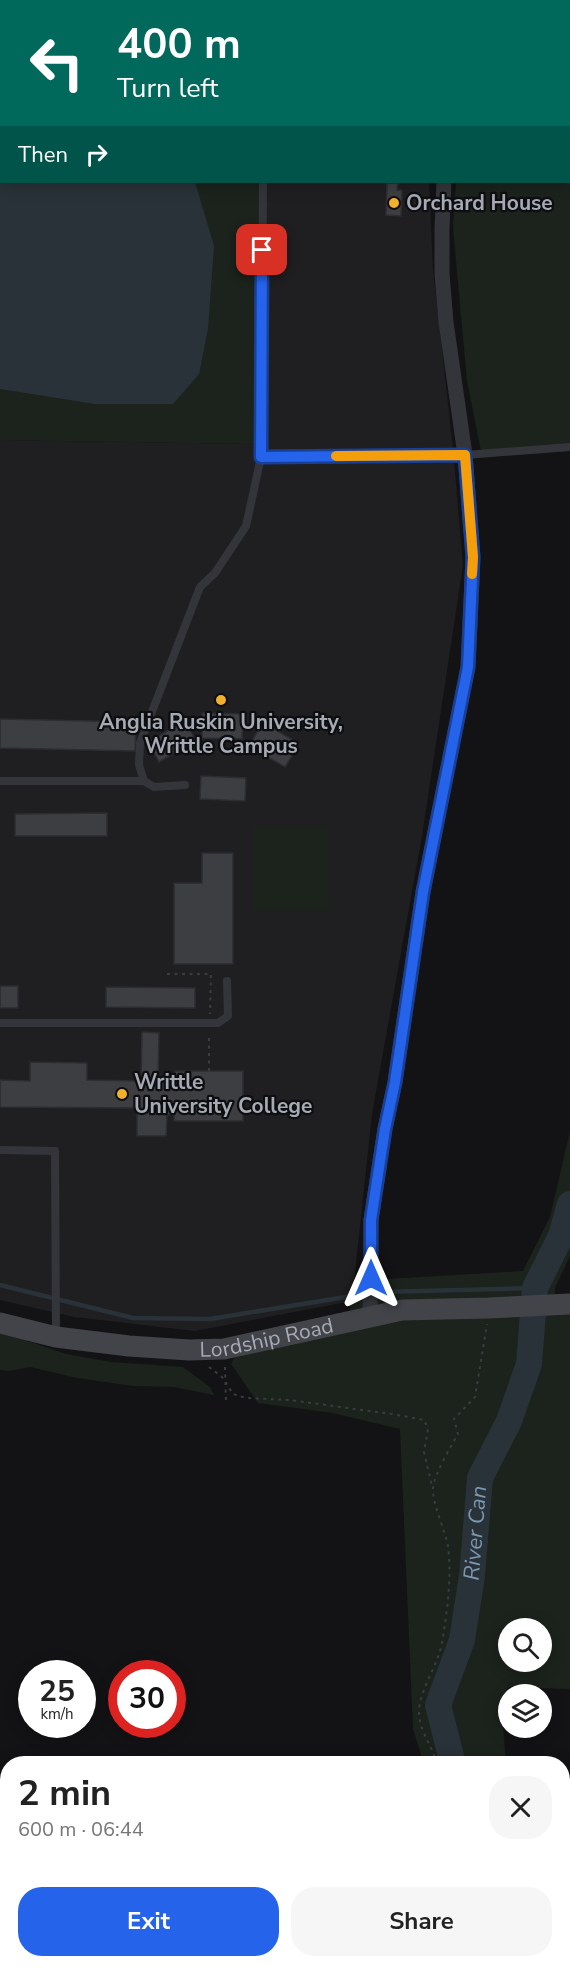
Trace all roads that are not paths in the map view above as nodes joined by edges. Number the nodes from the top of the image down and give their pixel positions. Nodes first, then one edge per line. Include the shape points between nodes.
1 (263, 183) edge
2 (444, 183) edge
3 (570, 447) edge
4 (465, 455) junction
5 (261, 457) junction
6 (0, 781) edge
7 (144, 781) junction
8 (185, 785) dead end
9 (227, 981) dead end
10 (0, 1023) edge
11 (0, 1150) edge
12 (560, 1304) edge
13 (370, 1316) junction
14 (0, 1323) edge
15 (56, 1336) junction

1 - 5 lane
2 - 4 street via 442,274
3 - 4 lane
4 - 5 lane
4 - 13 street via 473,557 468,667 423,892 371,1220
5 - 7 lane via 246,526 215,573 200,587 140,743 139,765
6 - 7 lane
7 - 8 lane via 154,787
9 - 10 lane via 228,1016 218,1023
11 - 15 lane via 55,1151
12 - 13 street, Lordship Road via 402,1310
13 - 15 street, Lordship Road via 224,1349 129,1346
14 - 15 street, Lordship Road

